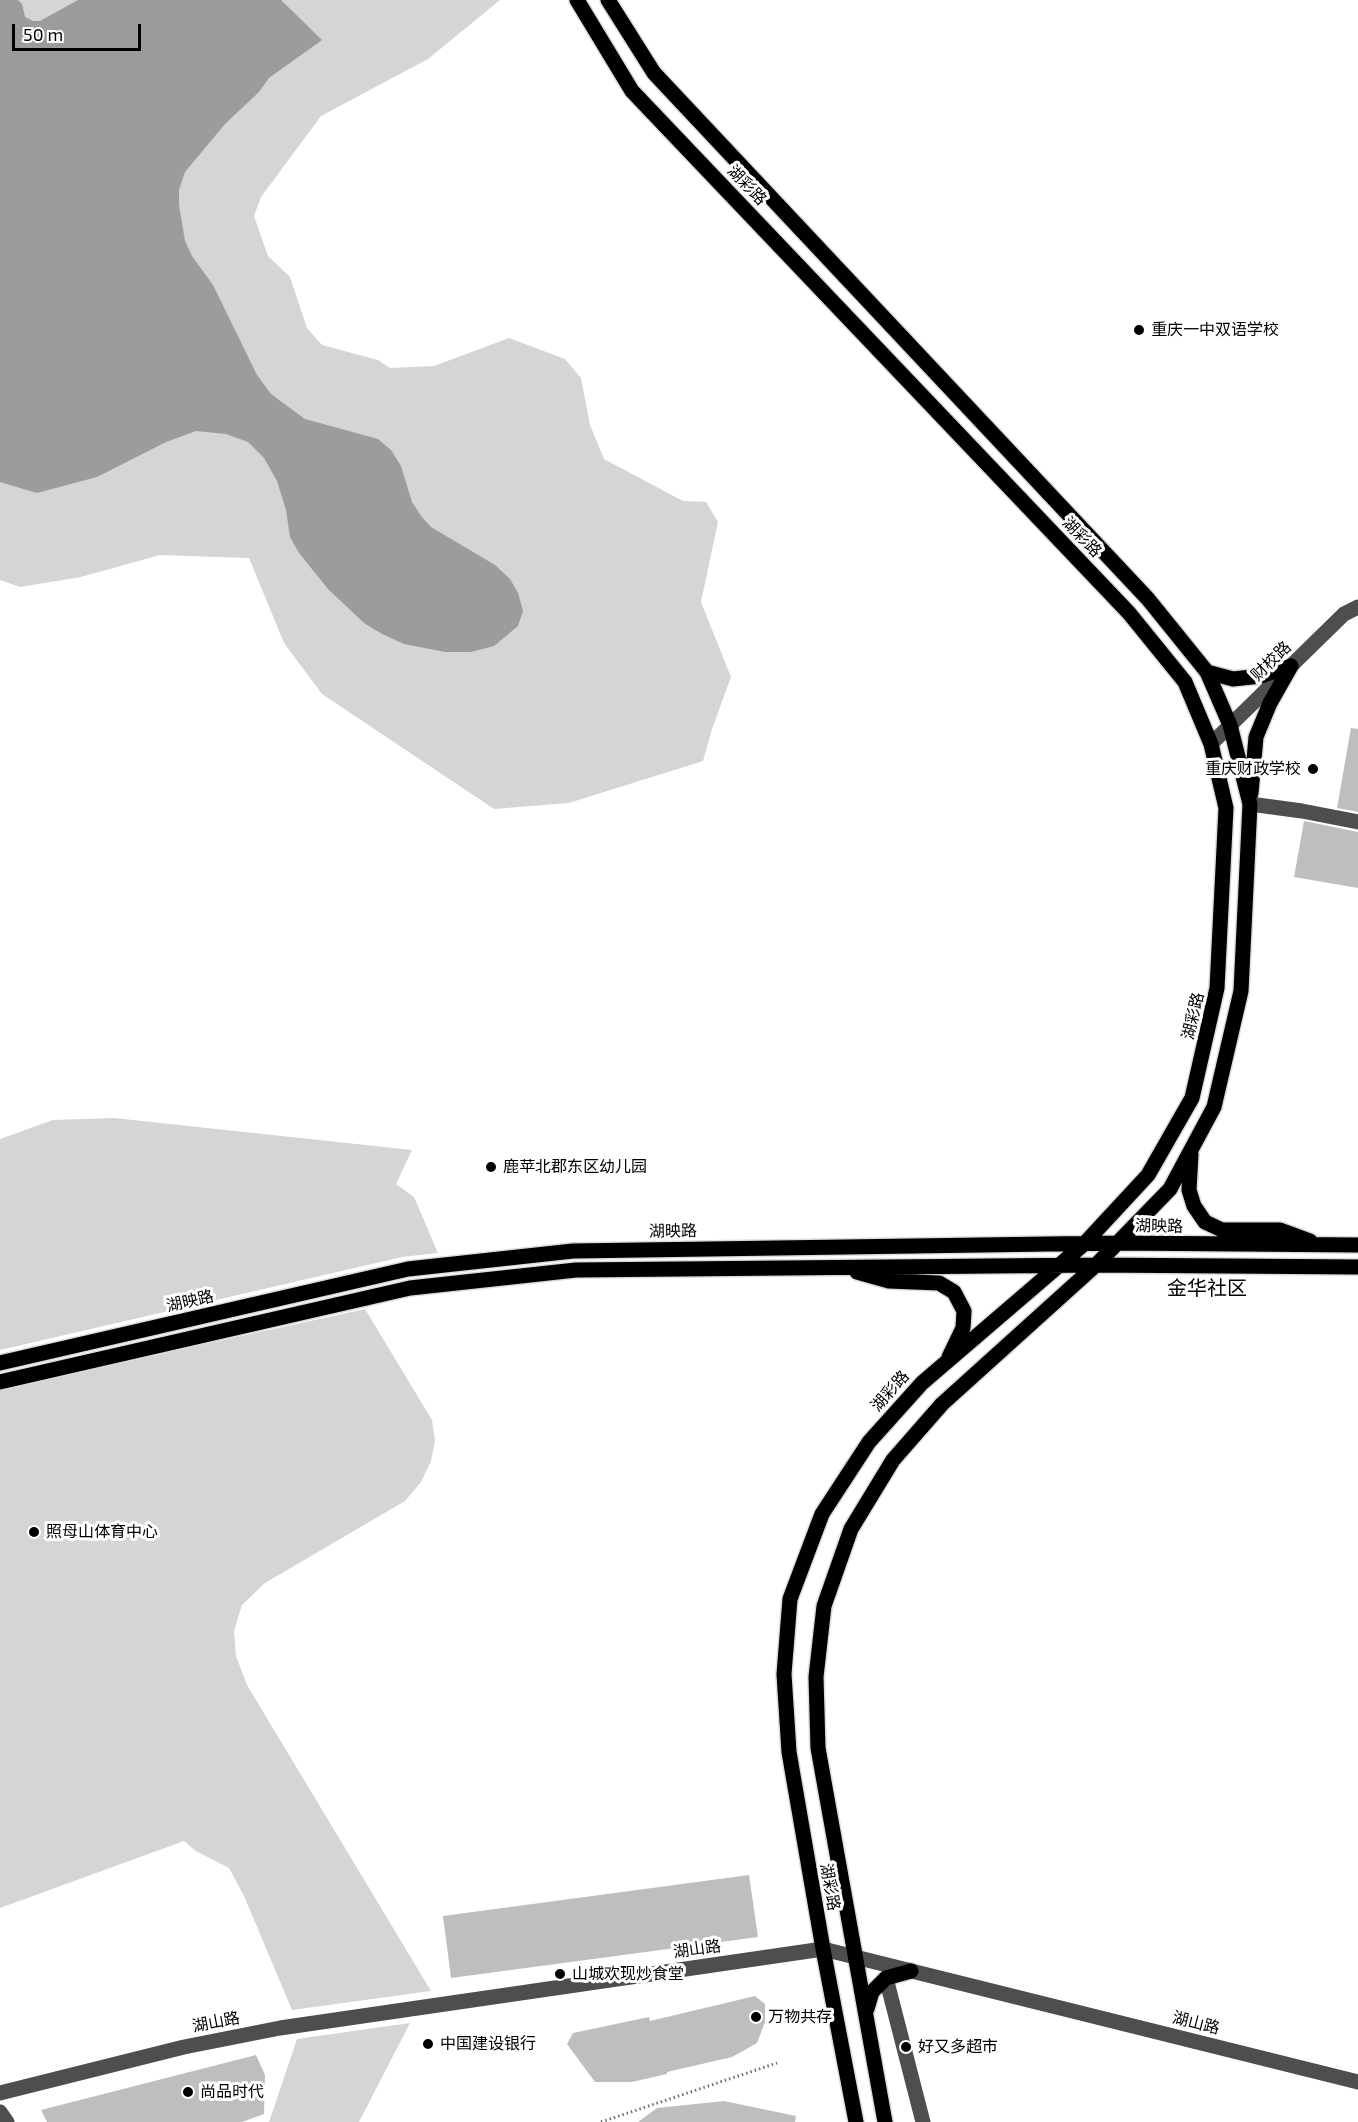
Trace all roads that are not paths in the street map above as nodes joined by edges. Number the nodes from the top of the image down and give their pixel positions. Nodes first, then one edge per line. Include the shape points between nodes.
1 (577, 0) edge
2 (608, 0) edge
3 (1358, 607) edge
4 (1291, 666) junction
5 (1207, 672) junction
6 (1230, 725) junction
7 (1211, 744) junction
8 (1250, 804) junction
9 (1358, 822) edge
10 (1191, 1151) junction
11 (1117, 1243) junction
12 (1084, 1244) junction
13 (1321, 1245) junction
14 (1358, 1245) edge
15 (1096, 1265) junction
16 (1060, 1266) junction
17 (840, 1267) junction
18 (1358, 1267) edge
19 (0, 1363) edge
20 (945, 1363) junction
21 (0, 1382) edge
22 (823, 1949) junction
23 (855, 1957) junction
24 (911, 1971) junction
25 (885, 1978) junction
26 (866, 2015) junction
27 (1358, 2082) edge
28 (0, 2093) edge
29 (0, 2112) edge
30 (7, 2122) edge
31 (856, 2122) edge
32 (885, 2122) edge
33 (922, 2122) edge

1 - 7 main road, 湖彩路 via 632,90 1129,613 1185,682
2 - 5 main road, 湖彩路 via 654,74 1148,599
3 - 4 street, 财校路 via 1344,614
4 - 5 main road via 1261,676 1233,679
4 - 6 street, 财校路
4 - 8 main road via 1256,737
5 - 6 main road, 湖彩路
6 - 7 street, 财校路
6 - 8 main road, 湖彩路
7 - 12 main road, 湖彩路 via 1226,808 1217,988 1192,1098 1148,1175
8 - 9 street
8 - 10 main road, 湖彩路 via 1241,990 1214,1107
10 - 11 main road, 湖彩路 via 1170,1189
10 - 13 main road via 1189,1190 1205,1222 1222,1230 1281,1230
11 - 12 main road, 湖映路
11 - 13 main road, 湖映路
11 - 15 main road, 湖彩路
12 - 16 main road, 湖彩路
12 - 19 main road, 湖映路 via 549,1253 408,1269
13 - 14 main road, 湖映路
15 - 16 main road
15 - 18 main road
15 - 23 main road, 湖彩路 via 942,1404 893,1460 850,1529 824,1606 816,1677 818,1748
16 - 17 main road
16 - 20 main road, 湖彩路
17 - 20 main road via 889,1281 939,1283 954,1292 964,1311 963,1328
17 - 21 main road via 576,1270 410,1288
20 - 22 main road, 湖彩路 via 921,1383 863,1451 822,1514 790,1599 784,1674 789,1752
22 - 23 street, 湖山路
22 - 28 street, 湖山路 via 280,2028 184,2047
22 - 31 main road, 湖彩路
23 - 24 street, 湖山路
23 - 26 main road, 湖彩路
24 - 25 main road
24 - 27 street, 湖山路
25 - 26 main road via 872,1992
25 - 33 street
26 - 32 main road, 湖彩路
29 - 30 street

